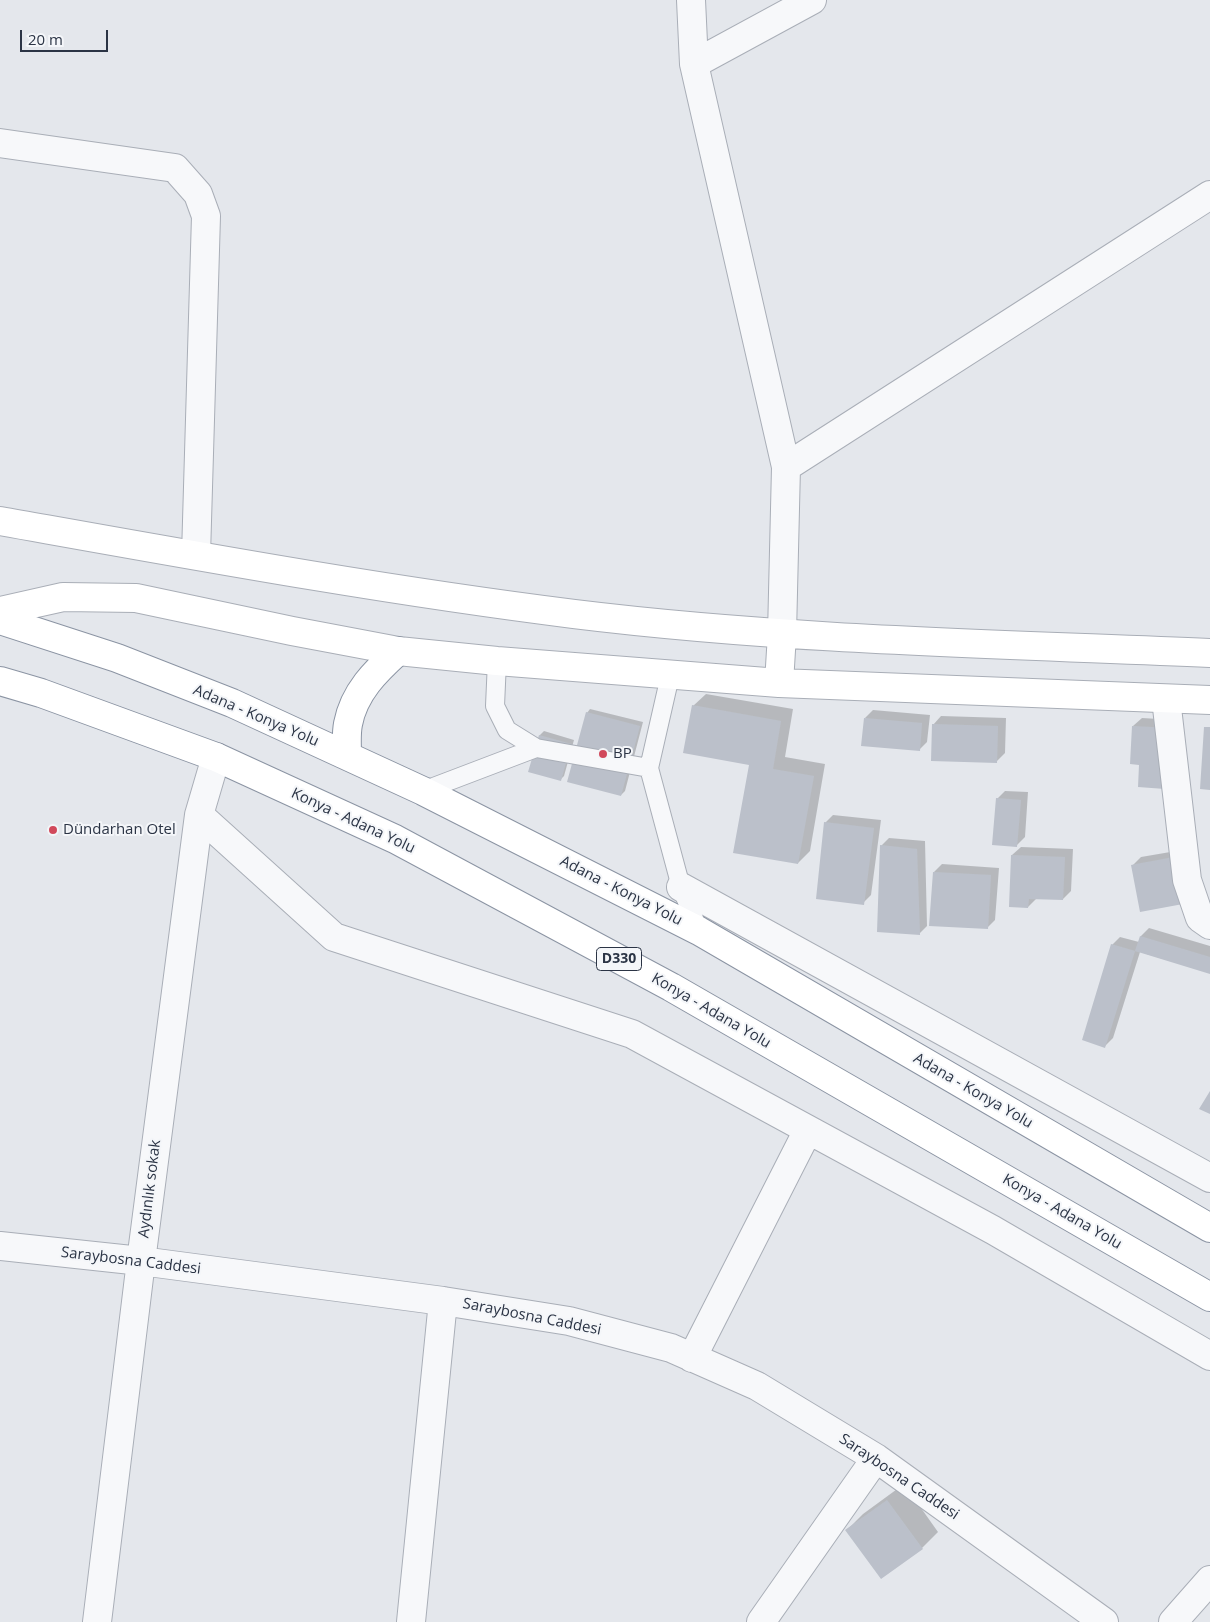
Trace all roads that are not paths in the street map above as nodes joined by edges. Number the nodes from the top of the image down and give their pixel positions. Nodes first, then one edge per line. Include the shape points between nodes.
1 (691, 0) edge
2 (812, 0) edge
3 (694, 64) junction
4 (0, 143) edge
5 (1210, 195) edge
6 (786, 468) junction
7 (0, 521) edge
8 (196, 556) junction
9 (0, 611) edge
10 (0, 620) edge
11 (782, 634) junction
12 (398, 651) junction
13 (1210, 652) edge
14 (497, 661) junction
15 (670, 676) junction
16 (0, 681) edge
17 (779, 683) junction
18 (1166, 699) junction
19 (1210, 700) edge
20 (536, 748) junction
21 (346, 755) junction
22 (216, 757) junction
23 (649, 768) junction
24 (423, 791) junction
25 (199, 815) junction
26 (681, 888) junction
27 (1210, 925) edge
28 (699, 931) junction
29 (808, 1130) junction
30 (1210, 1178) edge
31 (1210, 1228) edge
32 (0, 1246) edge
33 (141, 1261) junction
34 (1210, 1297) edge
35 (443, 1301) junction
36 (1210, 1356) edge
37 (692, 1358) junction
38 (876, 1458) junction
39 (1210, 1580) edge
40 (97, 1622) edge
41 (411, 1622) edge
42 (762, 1622) edge
43 (1104, 1622) edge
44 (1173, 1622) edge

1 - 3 street
2 - 3 street
3 - 6 street
4 - 8 street via 175,168 198,194 206,216
5 - 6 street
6 - 11 street
7 - 8 main road
8 - 11 main road via 575,614
9 - 12 main road via 63,597 136,598
10 - 21 main road, Adana - Konya Yolu via 116,658 214,696
11 - 13 main road
11 - 17 main road
12 - 14 main road
12 - 21 main road via 357,696 348,724
14 - 15 main road
14 - 20 lane via 495,706 507,730
15 - 17 main road
15 - 23 lane
16 - 22 main road, Konya - Adana Yolu / D330
17 - 18 main road
18 - 19 main road
18 - 27 street via 1187,880 1200,918
20 - 23 lane
20 - 24 lane
21 - 24 main road, Adana - Konya Yolu
22 - 25 street, Aydınlık sokak
22 - 34 main road, Konya - Adana Yolu / D330 via 395,839 671,987
23 - 26 lane
24 - 28 main road, Adana - Konya Yolu
25 - 29 street via 334,937 632,1034
25 - 33 street, Aydınlık sokak
26 - 28 lane
26 - 30 street
28 - 31 main road, Adana - Konya Yolu
29 - 36 street via 993,1230
29 - 37 street
32 - 33 street, Saraybosna Caddesi
33 - 35 street, Saraybosna Caddesi
33 - 40 street, Aydınlık sokak
35 - 37 street, Saraybosna Caddesi via 569,1321 671,1348
35 - 41 street
37 - 38 street, Saraybosna Caddesi via 757,1386
38 - 42 street
38 - 43 street, Saraybosna Caddesi
39 - 44 street

